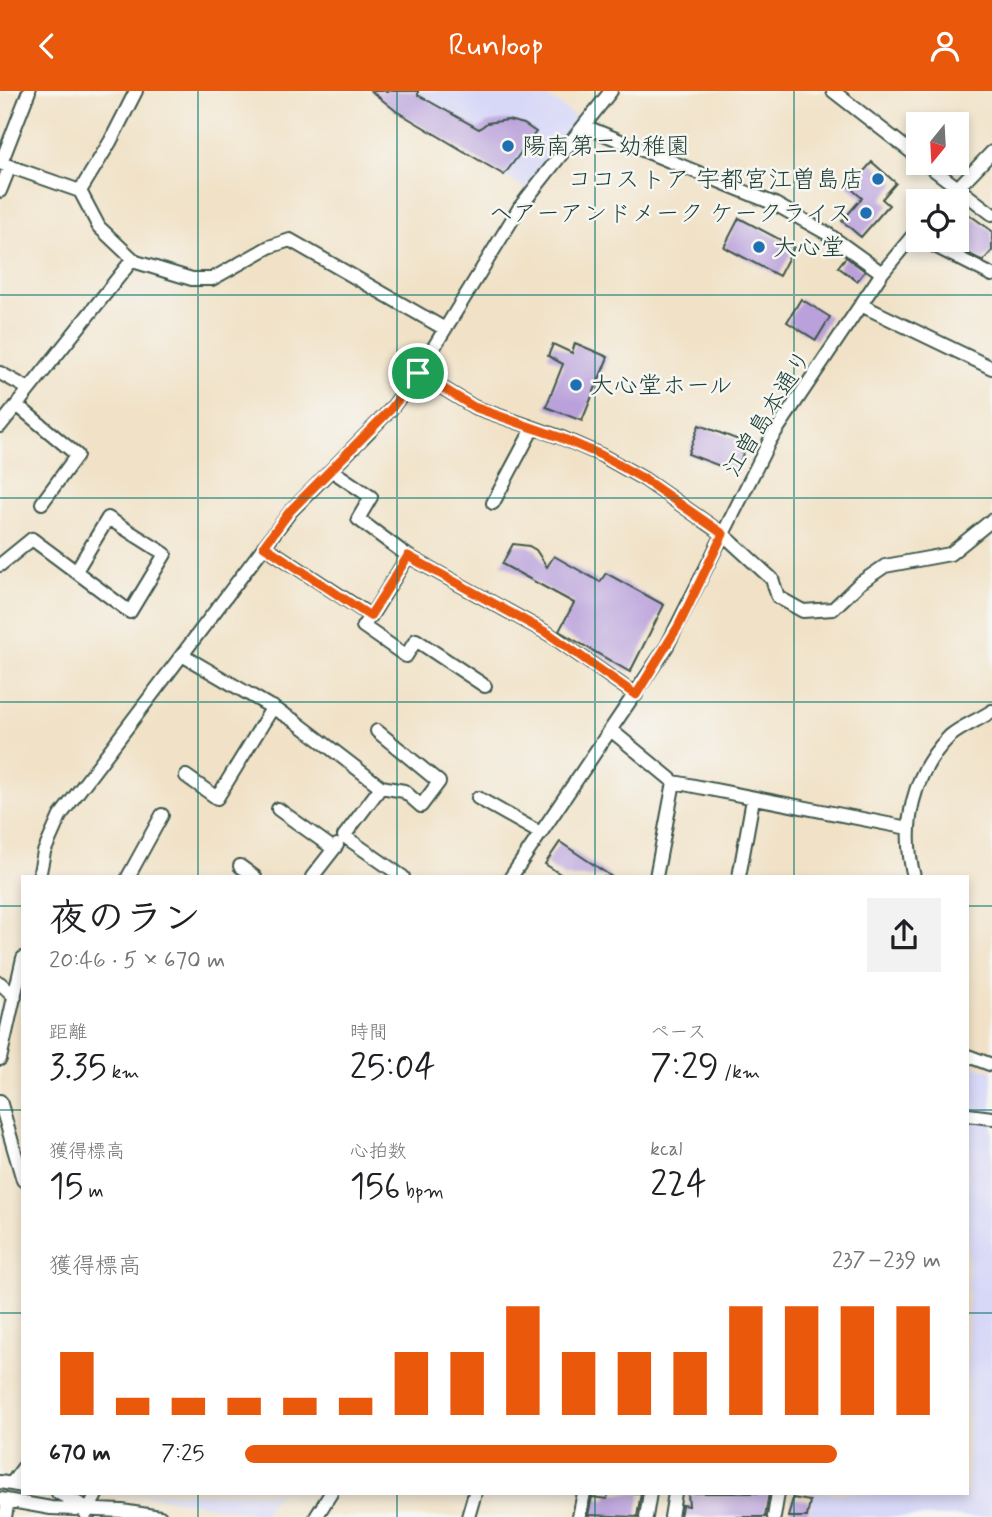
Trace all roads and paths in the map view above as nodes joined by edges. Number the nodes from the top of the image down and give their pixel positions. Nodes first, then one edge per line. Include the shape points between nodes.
1 (29, 91) edge
2 (136, 91) edge
3 (611, 91) edge
4 (833, 91) edge
5 (584, 126) junction
6 (906, 148) edge
7 (992, 152) edge
8 (4, 164) edge
9 (941, 175) edge
10 (958, 188) junction
11 (0, 191) edge
12 (80, 191) junction
13 (992, 214) edge
14 (906, 248) edge
15 (949, 252) edge
16 (133, 258) junction
17 (882, 273) junction
18 (992, 275) edge
19 (861, 305) junction
20 (445, 329) junction
21 (992, 368) edge
22 (0, 373) edge
23 (418, 373) junction
24 (29, 389) junction
25 (17, 405) junction
26 (2, 421) edge
27 (534, 428) junction
28 (331, 470) junction
29 (42, 503) dead end
30 (493, 503) dead end
31 (992, 520) edge
32 (723, 534) junction
33 (264, 546) junction
34 (408, 556) junction
35 (0, 565) edge
36 (76, 571) junction
37 (370, 616) junction
38 (182, 655) junction
39 (485, 686) dead end
40 (636, 695) junction
41 (273, 706) junction
42 (992, 711) edge
43 (377, 731) dead end
44 (612, 731) junction
45 (186, 776) dead end
46 (674, 782) junction
47 (381, 787) junction
48 (478, 798) dead end
49 (753, 799) junction
50 (278, 809) dead end
51 (162, 815) dead end
52 (908, 828) junction
53 (540, 833) junction
54 (344, 836) junction
55 (334, 849) junction
56 (240, 866) dead end
57 (39, 875) edge
58 (129, 875) edge
59 (252, 875) edge
60 (314, 875) edge
61 (401, 875) edge
62 (512, 875) edge
63 (656, 875) edge
64 (739, 875) edge
65 (914, 875) edge
66 (21, 972) edge
67 (0, 983) edge
68 (16, 1008) edge
69 (969, 1056) edge
70 (0, 1059) edge
71 (992, 1065) edge
72 (0, 1101) edge
73 (969, 1115) edge
74 (992, 1118) edge
75 (21, 1173) edge
76 (61, 1495) edge
77 (96, 1495) edge
78 (330, 1495) edge
79 (474, 1495) edge
80 (584, 1495) edge
81 (650, 1495) edge
82 (675, 1495) edge
83 (778, 1495) edge
84 (4, 1500) edge
85 (87, 1513) edge
86 (5, 1517) edge
87 (160, 1517) edge
88 (316, 1517) edge
89 (468, 1517) edge
90 (579, 1517) edge
91 (646, 1517) edge
92 (671, 1517) edge
93 (774, 1517) edge

1 - 8 street
2 - 12 street
3 - 5 street
4 - 6 street
5 - 17 street via 775,204 828,234
5 - 20 street via 520,207
7 - 10 street
8 - 11 street
8 - 12 street
9 - 10 street
10 - 13 street
12 - 16 street via 99,227
14 - 17 street, 江曽島本通り
15 - 18 street
16 - 20 street via 192,279 212,279 290,240
16 - 24 street
17 - 19 street, 江曽島本通り
19 - 21 street
19 - 32 street, 江曽島本通り via 770,440
20 - 23 street
22 - 24 street
23 - 27 street via 474,407
23 - 28 street via 391,409
24 - 25 street
25 - 26 street
25 - 29 street via 77,455
27 - 30 street
27 - 32 street via 601,455 644,479
28 - 33 street via 290,511
28 - 34 street via 370,497 358,519
31 - 32 street via 950,554 886,566 833,609 818,611 803,611 778,597 772,579
32 - 40 street, 江曽島本通り via 679,625
33 - 37 street
33 - 38 street
34 - 37 street
34 - 40 street via 549,634
35 - 36 street via 32,539
36 - 36 street via 130,612 165,554 108,518
37 - 39 street via 363,626 406,656 416,640
38 - 41 street
38 - 57 street via 60,816
40 - 44 street, 江曽島本通り
41 - 45 street via 217,798
41 - 47 street
42 - 52 street via 951,735 929,763 913,796
43 - 47 street via 439,782 421,806 404,790
44 - 46 street
44 - 53 street, 江曽島本通り
46 - 49 street
46 - 63 street
47 - 54 street
48 - 53 street
49 - 52 street
49 - 64 street
50 - 55 street
51 - 58 street
52 - 65 street
53 - 62 street, 江曽島本通り
54 - 55 street
54 - 61 street
55 - 60 street
56 - 59 street
66 - 68 street
67 - 68 street
68 - 70 street
69 - 71 street
72 - 75 street
73 - 74 street
76 - 85 street
77 - 85 street
78 - 88 street
79 - 89 street
80 - 90 street
81 - 91 street
82 - 92 street
83 - 93 street
84 - 85 street
84 - 86 street
85 - 87 street via 122,1511

